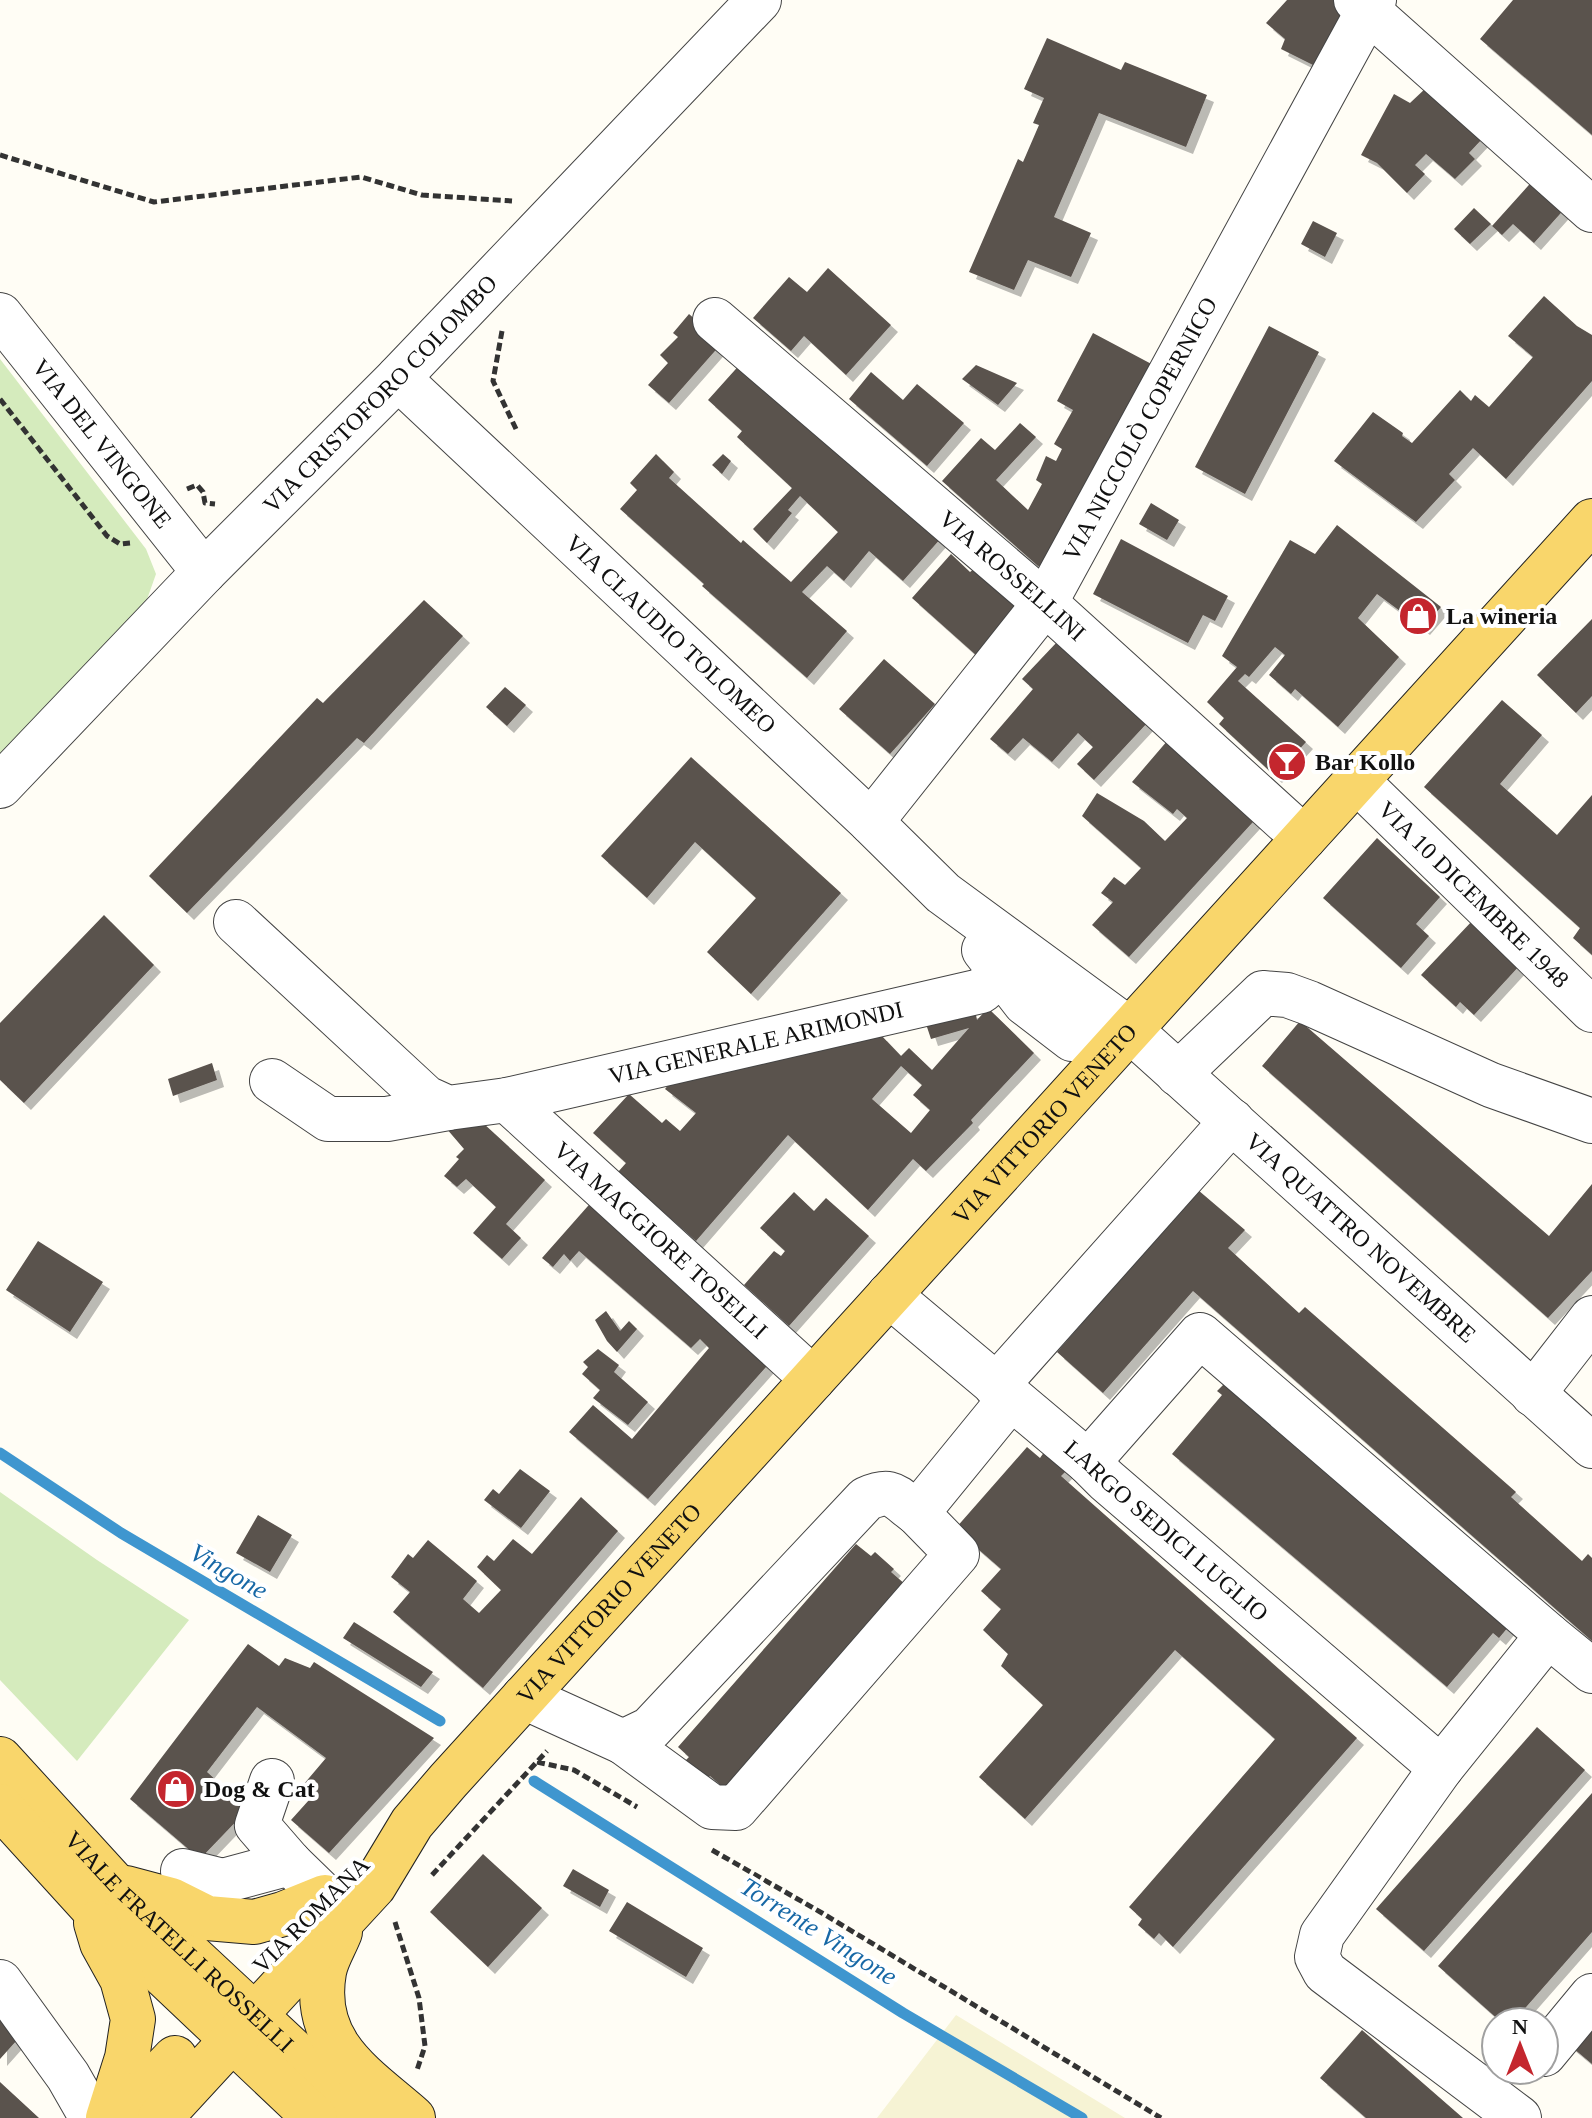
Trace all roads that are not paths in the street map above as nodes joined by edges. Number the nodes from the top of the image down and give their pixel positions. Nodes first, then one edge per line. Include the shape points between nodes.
1 (759, 0) edge
2 (1366, 4) edge
3 (1592, 210) edge
4 (0, 315) edge
5 (715, 320) dead end
6 (398, 378) junction
7 (1592, 521) edge
8 (204, 572) junction
9 (1045, 603) junction
10 (1356, 780) junction
11 (0, 786) edge
12 (871, 822) junction
13 (1304, 838) junction
14 (943, 893) junction
15 (236, 922) dead end
16 (1001, 974) junction
17 (1592, 1010) edge
18 (1130, 1030) junction
19 (1178, 1074) junction
20 (272, 1081) dead end
21 (507, 1100) junction
22 (448, 1108) junction
23 (1232, 1121) junction
24 (1592, 1121) edge
25 (889, 1295) junction
26 (1592, 1318) edge
27 (813, 1379) junction
28 (1003, 1392) junction
29 (1533, 1394) junction
30 (1592, 1446) edge
31 (1088, 1462) junction
32 (917, 1513) junction
33 (1548, 1635) junction
34 (1592, 1671) edge
35 (511, 1712) junction
36 (623, 1742) junction
37 (0, 1759) edge
38 (1441, 1768) junction
39 (272, 1781) dead end
40 (448, 1781) joint
41 (0, 1806) edge
42 (290, 1863) junction
43 (183, 1871) dead end
44 (103, 1895) junction
45 (336, 1907) junction
46 (0, 1982) edge
47 (1592, 1996) edge
48 (232, 2018) junction
49 (1560, 2035) edge
50 (1523, 2086) edge
51 (413, 2100) edge
52 (1511, 2111) edge
53 (92, 2118) edge
54 (108, 2118) edge
55 (118, 2118) edge
56 (160, 2118) edge
57 (315, 2118) edge
58 (365, 2118) edge

1 - 6 street, VIA CRISTOFORO COLOMBO
2 - 3 street
2 - 9 street, VIA NICCOLÒ COPERNICO
4 - 8 street, VIA DEL VINGONE
5 - 9 street, VIA ROSSELLINI
6 - 8 street, VIA CRISTOFORO COLOMBO
6 - 12 street, VIA CLAUDIO TOLOMEO
7 - 10 main road, VIA VITTORIO VENETO
8 - 11 street, VIA CRISTOFORO COLOMBO
9 - 12 street, VIA NICCOLÒ COPERNICO
9 - 13 street, VIA ROSSELLINI
10 - 13 main road, VIA VITTORIO VENETO
10 - 17 street, VIA 10 DICEMBRE 1948
12 - 14 street, VIA CLAUDIO TOLOMEO
13 - 18 main road, VIA VITTORIO VENETO
14 - 16 street, VIA CLAUDIO TOLOMEO
14 - 18 street, VIA CLAUDIO TOLOMEO
15 - 22 street via 426,1098
16 - 18 street, VIA CLAUDIO TOLOMEO via 1025,1003 1072,1039
16 - 21 street, VIA GENERALE ARIMONDI via 981,991
18 - 19 street, VIA QUATTRO NOVEMBRE
18 - 25 main road, VIA VITTORIO VENETO
19 - 23 street, VIA QUATTRO NOVEMBRE
19 - 24 street via 1263,993 1287,995 1491,1085
20 - 22 street, VIA GENERALE ARIMONDI via 328,1119 387,1119
21 - 22 street, VIA GENERALE ARIMONDI
21 - 27 street, VIA MAGGIORE TOSELLI
23 - 28 street
23 - 29 street, VIA QUATTRO NOVEMBRE
25 - 27 main road, VIA VITTORIO VENETO
25 - 28 street, LARGO SEDICI LUGLIO
26 - 29 street
27 - 35 main road, VIA VITTORIO VENETO
28 - 31 street, LARGO SEDICI LUGLIO
28 - 32 street
29 - 30 street, VIA QUATTRO NOVEMBRE
31 - 33 street via 1200,1335
31 - 38 street, LARGO SEDICI LUGLIO
32 - 36 street via 891,1493 866,1499 650,1729
32 - 36 street via 957,1554 736,1808 712,1807
33 - 34 street
33 - 38 street
35 - 36 street via 575,1720
35 - 40 main road, VIA VITTORIO VENETO
37 - 44 main road, VIALE FRATELLI ROSSELLI
38 - 52 street via 1322,1935 1317,1957 1325,1972
39 - 42 street via 257,1825
40 - 45 main road, VIA ROMANA via 412,1823 354,1866
41 - 44 main road, VIALE FRATELLI ROSSELLI
42 - 43 street via 223,1881
42 - 45 street
44 - 45 main road via 171,1900 207,1918 231,1921 254,1922
44 - 48 main road, VIALE FRATELLI ROSSELLI
44 - 54 main road via 102,1943 122,1979 133,2019
45 - 48 main road, VIA ROMANA
45 - 51 main road via 321,1999 326,2024 341,2054
46 - 53 street
47 - 49 street
48 - 55 main road, VIA ROMANA
48 - 56 main road, VIA ROMANA
48 - 57 main road, VIALE FRATELLI ROSSELLI
48 - 58 main road, VIALE FRATELLI ROSSELLI
50 - 52 street

